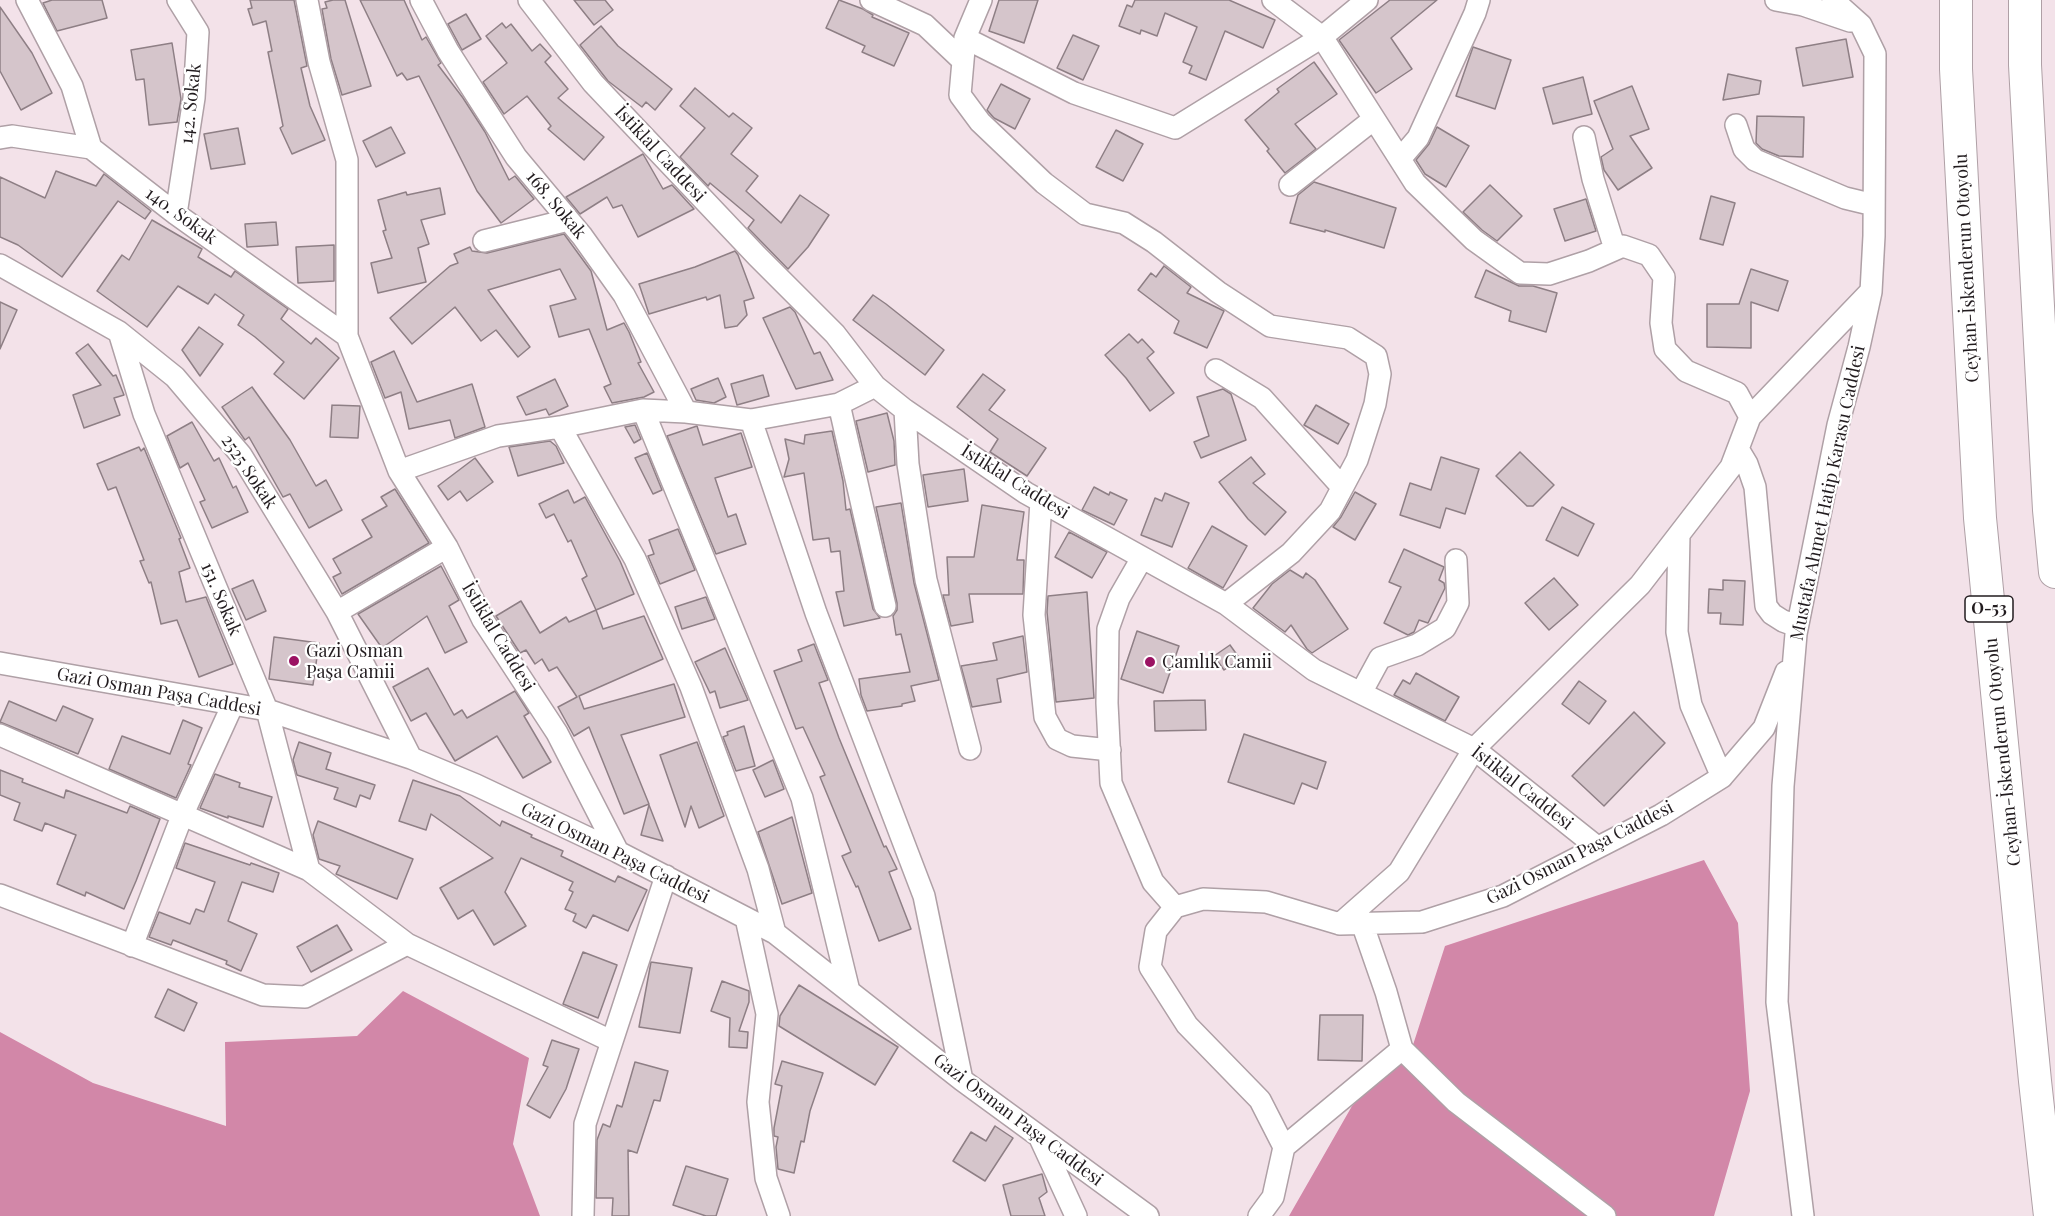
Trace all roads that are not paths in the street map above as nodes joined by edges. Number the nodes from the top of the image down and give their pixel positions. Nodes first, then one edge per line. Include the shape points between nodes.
1 (27, 0) edge
2 (178, 0) edge
3 (308, 0) edge
4 (421, 0) edge
5 (529, 0) edge
6 (871, 0) edge
7 (981, 0) edge
8 (1273, 0) edge
9 (1367, 0) edge
10 (1479, 0) edge
11 (1776, 0) edge
12 (1833, 0) edge
13 (1956, 0) edge
14 (2025, 0) edge
15 (1861, 25) junction
16 (1322, 37) junction
17 (965, 38) junction
18 (963, 62) junction
19 (1374, 119) junction
20 (1736, 125) dead end
21 (1584, 137) dead end
22 (0, 138) edge
23 (91, 148) junction
24 (1400, 159) junction
25 (1290, 185) dead end
26 (1874, 205) junction
27 (176, 214) junction
28 (568, 220) junction
29 (484, 241) dead end
30 (1615, 249) junction
31 (0, 265) edge
32 (1870, 291) junction
33 (119, 332) junction
34 (347, 336) junction
35 (1216, 370) dead end
36 (874, 386) junction
37 (839, 404) junction
38 (643, 410) junction
39 (905, 410) junction
40 (686, 412) junction
41 (1750, 417) junction
42 (751, 420) junction
43 (560, 427) junction
44 (1738, 449) junction
45 (399, 471) junction
46 (1342, 488) junction
47 (1041, 501) junction
48 (1679, 535) junction
49 (447, 547) junction
50 (1142, 558) junction
51 (1456, 560) dead end
52 (2055, 572) edge
53 (1226, 604) junction
54 (885, 606) dead end
55 (337, 612) junction
56 (1797, 630) junction
57 (0, 663) edge
58 (1361, 693) junction
59 (232, 704) junction
60 (267, 710) junction
61 (0, 735) edge
62 (970, 749) dead end
63 (1474, 749) junction
64 (1110, 750) junction
65 (411, 758) junction
66 (1722, 777) junction
67 (182, 816) junction
68 (1597, 847) junction
69 (618, 852) junction
70 (309, 870) junction
71 (666, 876) junction
72 (0, 895) edge
73 (1175, 907) junction
74 (746, 918) junction
75 (1362, 923) junction
76 (1340, 924) junction
77 (776, 933) junction
78 (407, 944) junction
79 (132, 946) junction
80 (849, 991) junction
81 (611, 1041) junction
82 (1402, 1049) junction
83 (962, 1080) junction
84 (1040, 1136) junction
85 (1284, 1147) junction
86 (583, 1216) edge
87 (779, 1216) edge
88 (1076, 1216) edge
89 (1148, 1216) edge
90 (1259, 1216) edge
91 (1605, 1216) edge
92 (1803, 1216) edge
93 (2050, 1216) edge

1 - 23 street via 72,86
2 - 27 street, 142. Sokak via 198,32 194,98
3 - 34 street, İstiklal Caddesi via 319,62 347,160
4 - 28 street, 168. Sokak via 448,51 516,157
5 - 36 street, İstiklal Caddesi via 592,83 835,334
6 - 18 street via 925,25
7 - 17 street
8 - 16 street
9 - 16 street
10 - 24 street via 1418,138
11 - 15 street
12 - 15 street, Mustafa Ahmet Hatip Karasu Caddesi
13 - 93 highway, Ceyhan-İskenderun Otoyolu / O-53 via 1956,69 1980,518
14 - 52 highway via 2027,100
15 - 26 street, Mustafa Ahmet Hatip Karasu Caddesi via 1875,54
16 - 17 street via 1175,128 1074,93
16 - 19 street
17 - 18 street
18 - 46 street via 960,95 980,122 1044,183 1085,214 1124,223 1270,326 1348,338 1376,356 1380,374 1375,404 1357,460
19 - 24 street
19 - 25 street
20 - 26 street via 1744,149 1755,160 1845,198
21 - 30 street
22 - 23 street, 140. Sokak via 12,136
23 - 27 street, 140. Sokak
24 - 30 street via 1415,183 1474,240 1520,273 1549,274
26 - 32 street, Mustafa Ahmet Hatip Karasu Caddesi
27 - 34 street, 140. Sokak
28 - 29 street
28 - 40 street, 168. Sokak via 624,295
30 - 41 street via 1623,246 1649,255 1664,277 1661,323 1665,349 1686,371 1737,393
31 - 33 street, 2525 Sokak
32 - 41 street
32 - 56 street, Mustafa Ahmet Hatip Karasu Caddesi via 1838,425
33 - 55 street, 2525 Sokak via 175,377 241,455
33 - 60 street, 151. Sokak via 144,414
34 - 45 street, İstiklal Caddesi
35 - 46 street via 1262,398
36 - 37 street
36 - 39 street, İstiklal Caddesi
37 - 42 street
37 - 54 street
38 - 40 street
38 - 43 street
38 - 80 street via 802,798
39 - 47 street, İstiklal Caddesi
39 - 62 street via 908,464 926,580
40 - 42 street
41 - 44 street
42 - 83 street via 816,613 924,896
43 - 45 street via 498,436
43 - 77 street via 635,559 691,687 758,868
44 - 48 street via 1731,467
44 - 56 street via 1755,488 1766,606
45 - 49 street, İstiklal Caddesi
46 - 53 street via 1330,511 1291,553
47 - 50 street, İstiklal Caddesi
47 - 64 street via 1034,615 1045,717 1057,739 1072,746
48 - 63 street via 1640,585
48 - 66 street via 1677,632 1691,705
49 - 55 street
49 - 69 street, İstiklal Caddesi via 483,620 557,733
50 - 53 street, İstiklal Caddesi
50 - 64 street via 1119,598 1108,629
51 - 58 street via 1458,603 1445,628 1417,645 1380,658
53 - 58 street, İstiklal Caddesi via 1314,670
55 - 65 street, 2525 Sokak
56 - 66 street, Gazi Osman Paşa Caddesi via 1764,728
56 - 92 street, Mustafa Ahmet Hatip Karasu Caddesi via 1783,786 1777,1002
57 - 59 street, Gazi Osman Paşa Caddesi
58 - 63 street, İstiklal Caddesi
59 - 60 street, Gazi Osman Paşa Caddesi
59 - 67 street
60 - 65 street, Gazi Osman Paşa Caddesi
60 - 70 street, 151. Sokak
61 - 67 street
63 - 68 street, İstiklal Caddesi
63 - 76 street via 1399,872
64 - 73 street via 1111,783 1153,882
65 - 69 street, Gazi Osman Paşa Caddesi
66 - 68 street, Gazi Osman Paşa Caddesi via 1661,815
67 - 70 street
67 - 79 street
68 - 75 street, Gazi Osman Paşa Caddesi via 1503,896 1422,922
69 - 71 street, Gazi Osman Paşa Caddesi
70 - 78 street
71 - 74 street, Gazi Osman Paşa Caddesi
71 - 81 street
72 - 79 street
73 - 76 street, Gazi Osman Paşa Caddesi via 1203,899 1266,902
73 - 85 street via 1156,931 1150,967 1187,1025 1260,1100
74 - 77 street, Gazi Osman Paşa Caddesi
74 - 87 street via 767,1014 758,1102 766,1178
75 - 76 street, Gazi Osman Paşa Caddesi
75 - 82 street
77 - 80 street, Gazi Osman Paşa Caddesi
78 - 79 street via 305,997 263,995
78 - 81 street
80 - 83 street, Gazi Osman Paşa Caddesi
81 - 86 street via 585,1124
82 - 85 street
82 - 91 street via 1456,1102
83 - 84 street, Gazi Osman Paşa Caddesi
84 - 88 street
84 - 89 street, Gazi Osman Paşa Caddesi
85 - 90 street via 1274,1197

